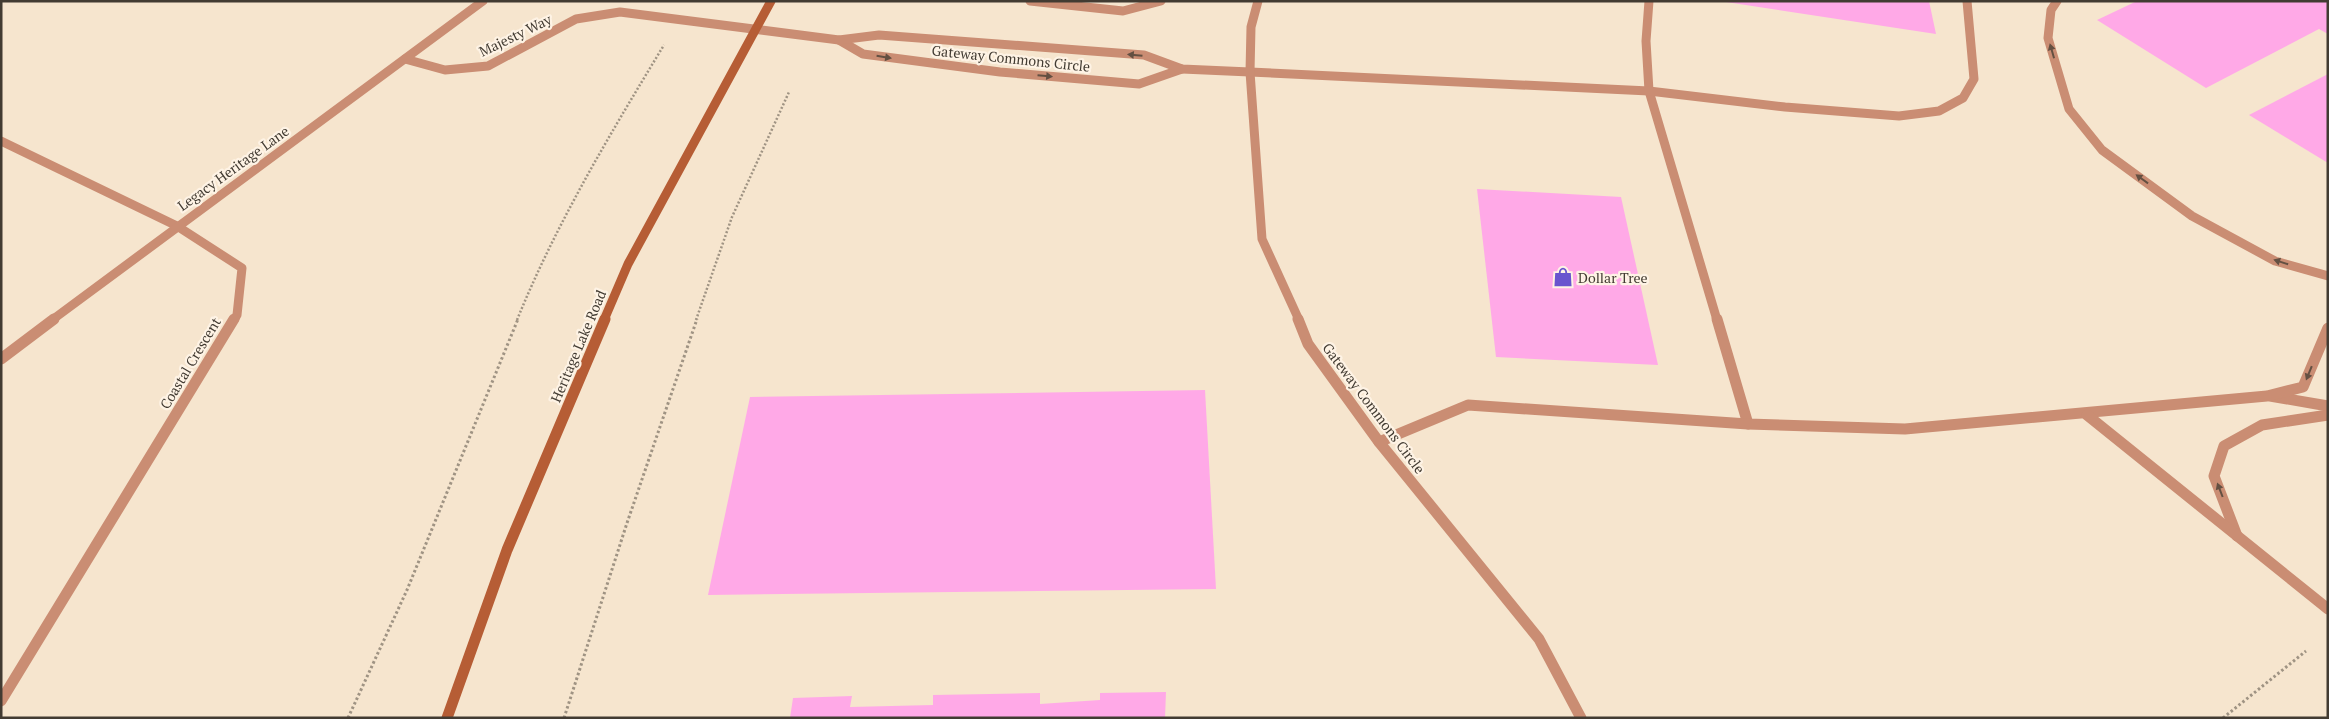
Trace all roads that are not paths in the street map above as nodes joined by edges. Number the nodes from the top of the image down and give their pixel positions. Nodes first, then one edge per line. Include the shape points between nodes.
1 (483, 1) edge
2 (771, 1) edge
3 (1030, 1) edge
4 (1161, 1) edge
5 (1258, 1) edge
6 (1649, 1) edge
7 (1967, 1) edge
8 (2057, 1) edge
9 (755, 29) junction
10 (839, 40) junction
11 (405, 59) junction
12 (1182, 69) junction
13 (1250, 72) junction
14 (1649, 91) junction
15 (1, 141) edge
16 (177, 226) junction
17 (2328, 276) edge
18 (2328, 328) edge
19 (1, 359) edge
20 (2267, 396) junction
21 (2328, 406) edge
22 (2328, 414) edge
23 (2088, 415) junction
24 (1748, 424) junction
25 (1379, 442) junction
26 (2237, 536) junction
27 (2328, 609) edge
28 (1, 701) edge
29 (447, 718) edge
30 (1581, 718) edge

1 - 11 street, Legacy Heritage Lane
2 - 9 main road, Heritage Lake Road
3 - 4 street via 1123,11
5 - 13 street, Gateway Commons Circle via 1252,27
6 - 14 street via 1646,41
7 - 14 street via 1974,79 1963,98 1939,111 1890,115
17 -> 8 street via 2275,261 2192,216 2102,150 2069,109 2048,38 2051,10
9 - 10 street, Gateway Commons Circle
9 - 11 street, Majesty Way via 620,12 576,19 488,66 445,70
9 - 29 main road, Heritage Lake Road via 628,264 507,550
12 -> 10 street, Gateway Commons Circle via 1144,55 879,35
10 -> 12 street, Gateway Commons Circle via 863,54 1040,76 1139,84
11 - 16 street, Legacy Heritage Lane
12 - 13 street, Gateway Commons Circle
13 - 14 street
13 - 25 street, Gateway Commons Circle via 1262,239 1308,344
14 - 24 street
15 - 16 street, Coastal Crescent
16 - 19 street, Legacy Heritage Lane
16 - 28 street, Coastal Crescent via 242,268 237,315
18 -> 20 street via 2303,387
20 - 21 street
20 - 23 street
26 -> 22 street via 2214,476 2224,446 2262,425
23 - 24 street via 1904,429
23 - 26 street
24 - 25 street via 1468,405
25 - 30 street, Gateway Commons Circle via 1539,639
26 - 27 street

